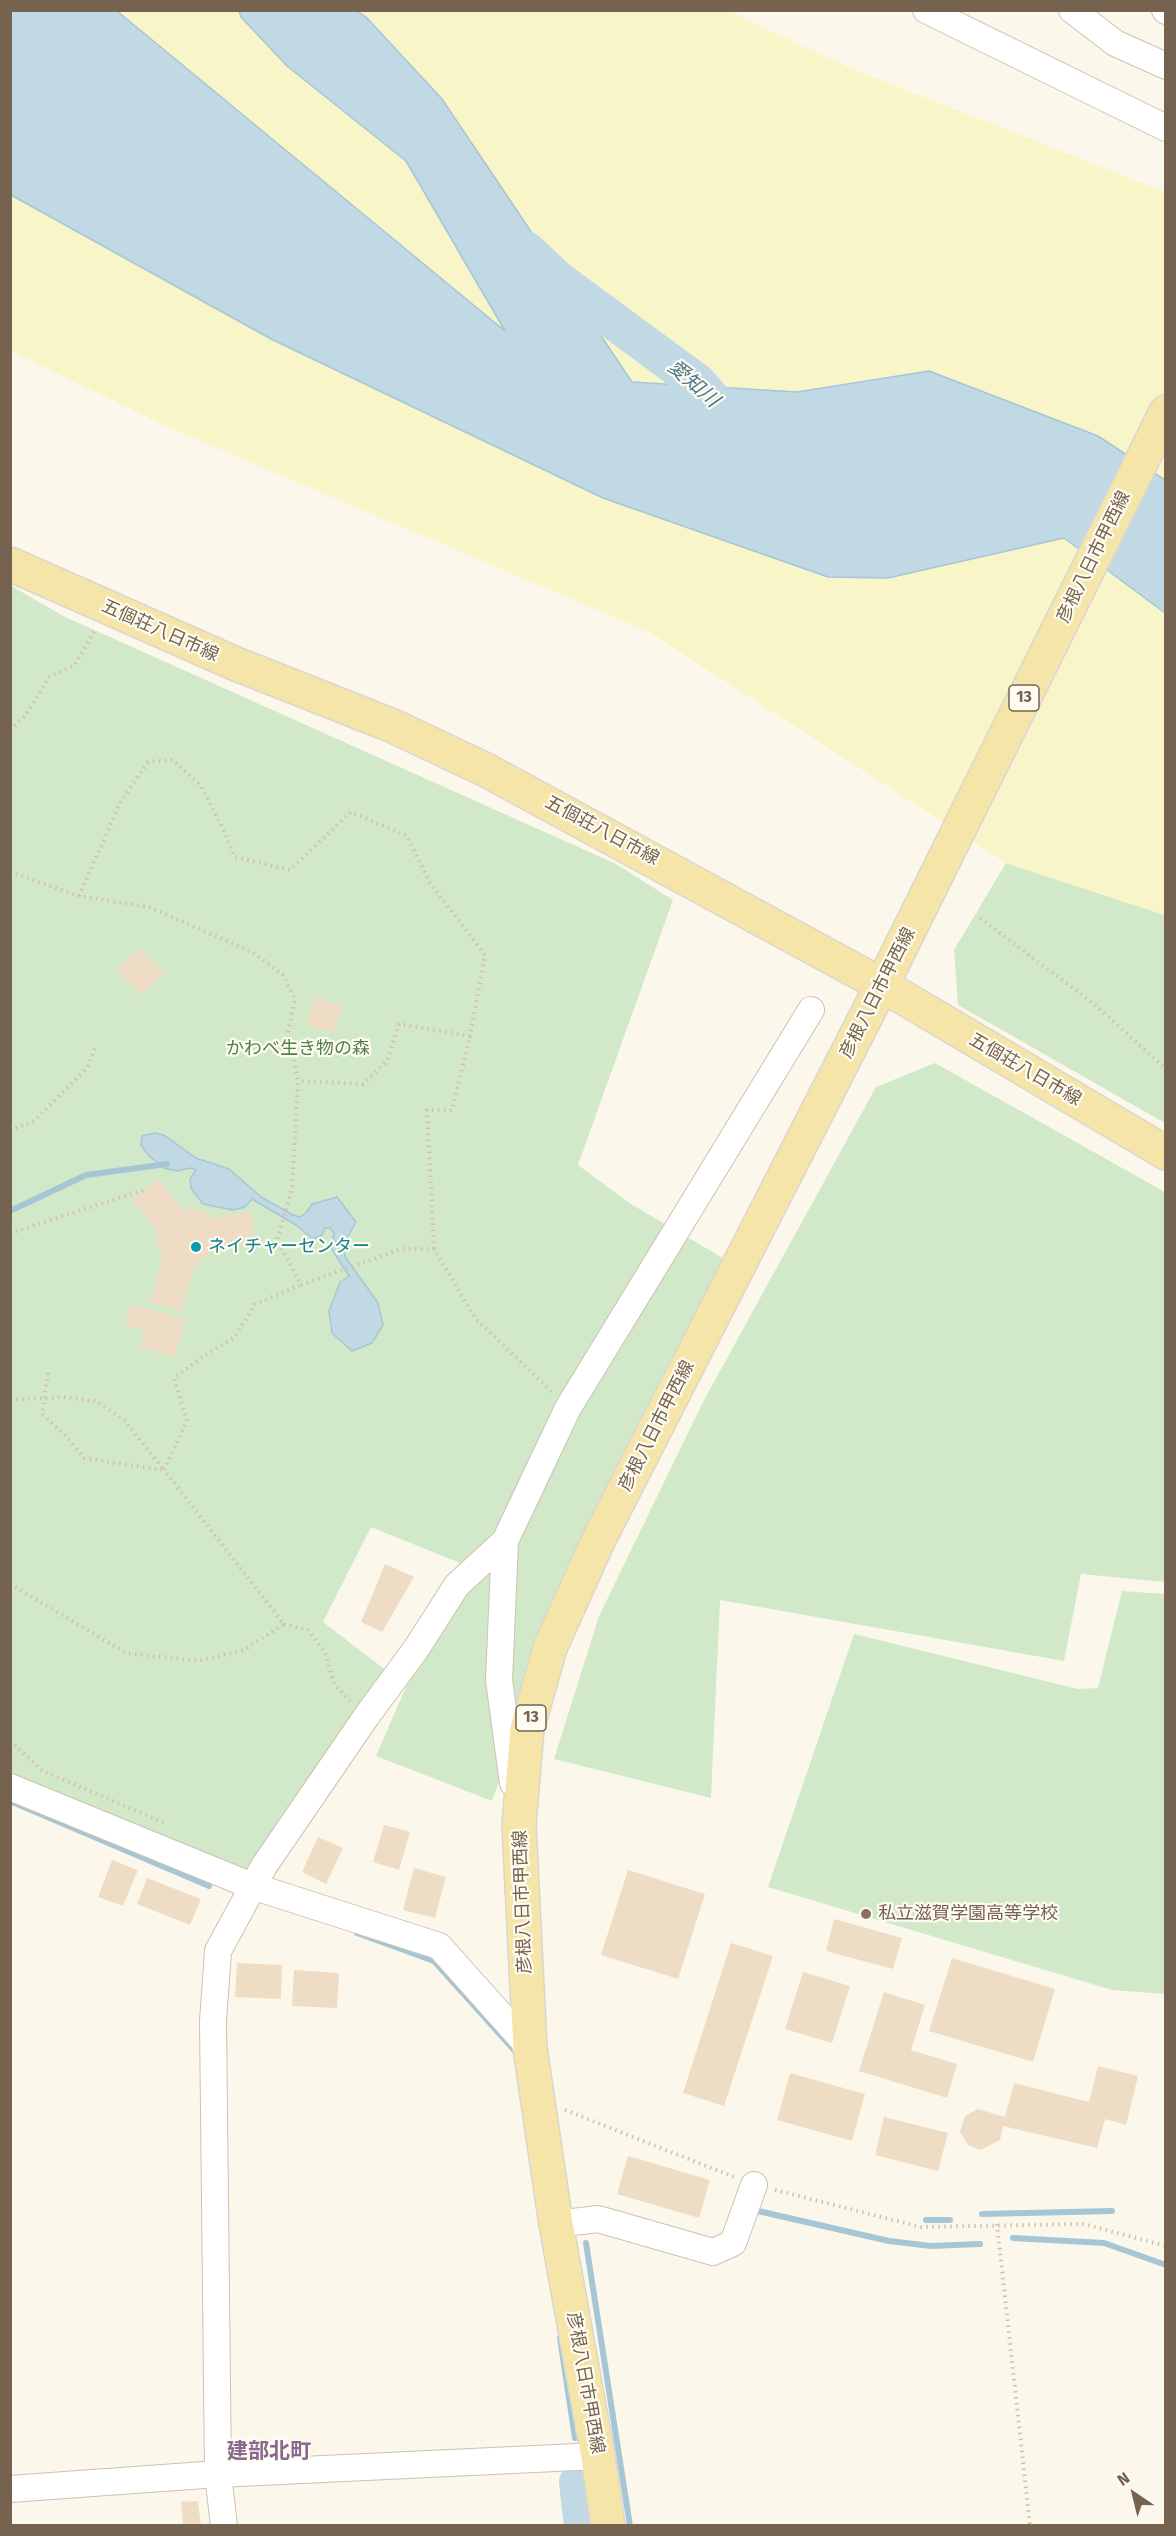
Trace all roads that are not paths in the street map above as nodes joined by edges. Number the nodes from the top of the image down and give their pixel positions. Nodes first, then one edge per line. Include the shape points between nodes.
1 (926, 10) edge
2 (1076, 12) edge
3 (1166, 66) edge
4 (1166, 128) edge
5 (1166, 412) edge
6 (10, 564) edge
7 (882, 985) junction
8 (811, 1010) dead end
9 (1166, 1153) edge
10 (505, 1541) junction
11 (10, 1787) edge
12 (519, 1825) junction
13 (258, 1876) junction
14 (530, 2048) junction
15 (754, 2185) road end
16 (556, 2224) junction
17 (598, 2456) junction
18 (218, 2474) junction
19 (10, 2489) edge
20 (224, 2526) edge
21 (608, 2526) edge

1 - 4 street
2 - 3 street via 1115,43
5 - 7 main road, 彦根八日市甲西線 / 13
6 - 7 main road, 五個荘八日市線 via 236,664 393,726 486,770
7 - 9 main road, 五個荘八日市線
7 - 12 main road, 彦根八日市甲西線 / 13 via 598,1541 550,1648 527,1729
8 - 10 street via 568,1408
10 - 12 street via 499,1680
10 - 13 street via 457,1586
11 - 13 street
12 - 14 main road, 彦根八日市甲西線 / 13
13 - 14 street via 439,1946
13 - 18 street via 218,1951 213,2021
14 - 16 main road, 彦根八日市甲西線 / 13
15 - 16 street via 733,2243 713,2253 598,2219
16 - 17 main road, 彦根八日市甲西線 / 13
17 - 18 street
17 - 21 main road, 彦根八日市甲西線 / 13
18 - 19 street
18 - 20 street

